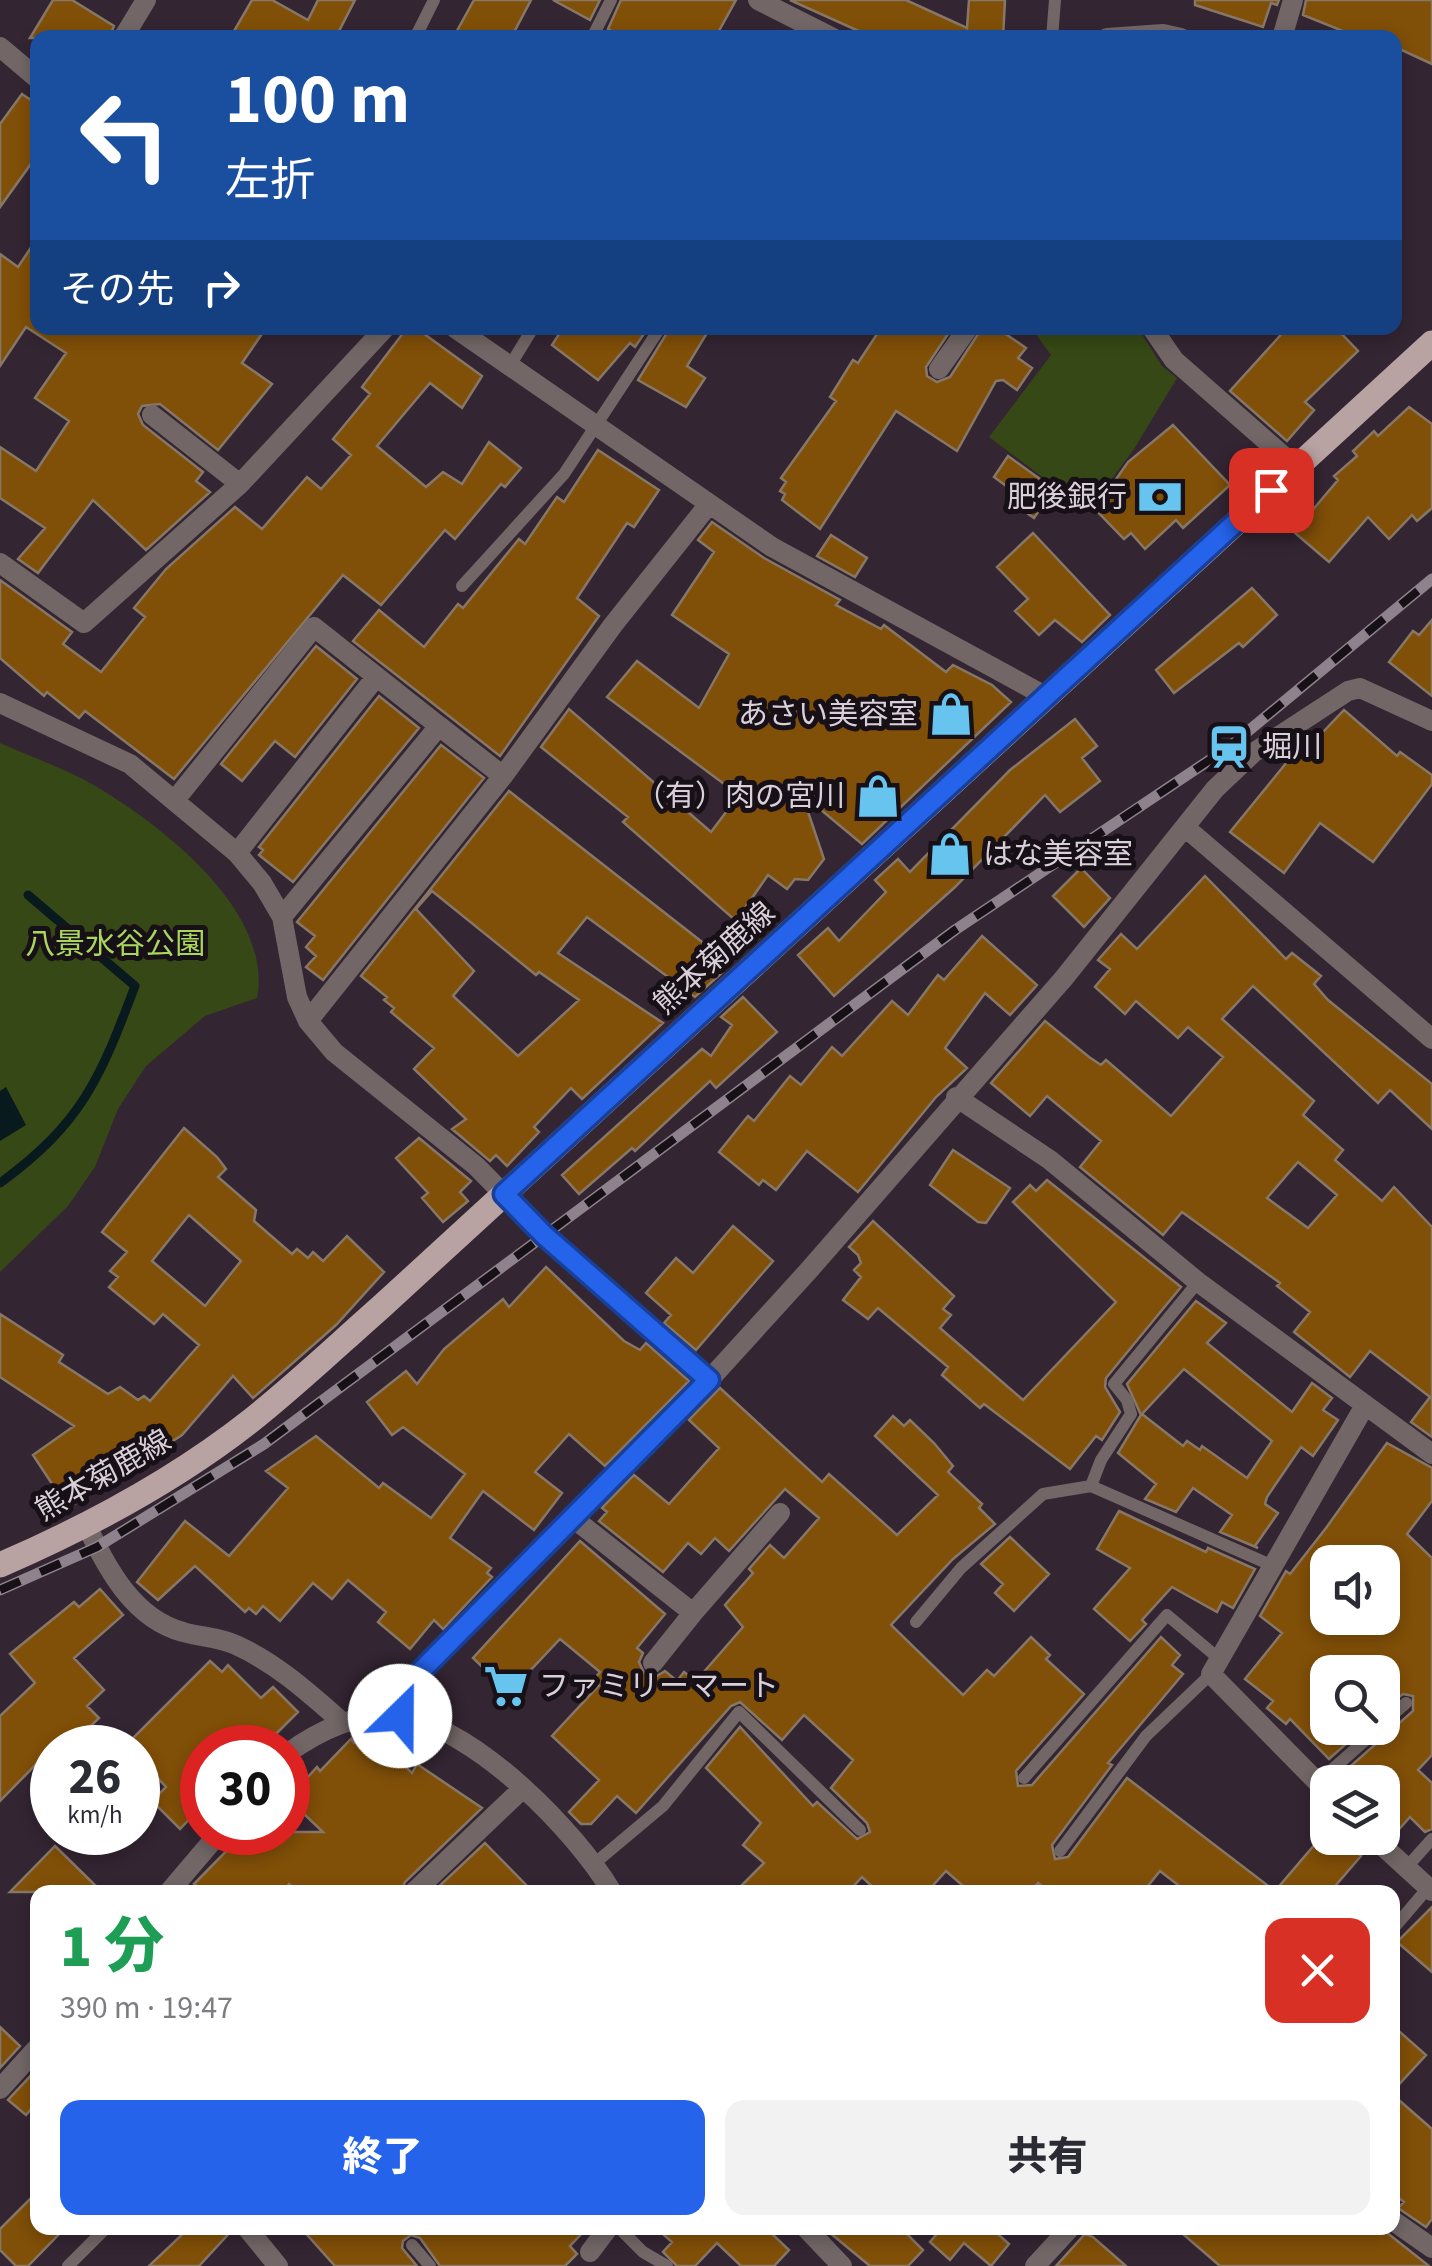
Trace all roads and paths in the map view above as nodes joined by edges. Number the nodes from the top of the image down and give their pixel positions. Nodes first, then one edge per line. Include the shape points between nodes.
1 (146, 0) edge
2 (434, 0) edge
3 (611, 0) edge
4 (1054, 0) edge
5 (1293, 0) edge
6 (771, 3) edge
7 (128, 30) edge
8 (419, 30) edge
9 (596, 30) edge
10 (819, 30) edge
11 (1052, 30) edge
12 (1284, 30) edge
13 (0, 47) edge
14 (30, 72) edge
15 (378, 335) edge
16 (465, 335) edge
17 (529, 335) edge
18 (656, 335) edge
19 (963, 335) edge
20 (1157, 335) edge
21 (1432, 343) edge
22 (508, 367) junction
23 (939, 369) dead end
24 (152, 415) dead end
25 (598, 428) junction
26 (1296, 467) junction
27 (240, 484) junction
28 (710, 504) junction
29 (0, 563) edge
30 (462, 586) dead end
31 (376, 677) junction
32 (1047, 697) junction
33 (0, 702) edge
34 (1432, 721) edge
35 (439, 726) junction
36 (503, 776) junction
37 (175, 800) junction
38 (1186, 828) junction
39 (236, 853) junction
40 (282, 916) junction
41 (308, 1021) junction
42 (1432, 1039) edge
43 (956, 1098) junction
44 (504, 1194) junction
45 (1198, 1282) junction
46 (709, 1380) junction
47 (1364, 1406) junction
48 (1432, 1454) edge
49 (1092, 1486) junction
50 (780, 1514) dead end
51 (573, 1518) junction
52 (88, 1526) junction
53 (0, 1565) edge
54 (1271, 1566) junction
55 (693, 1613) junction
56 (916, 1622) dead end
57 (653, 1663) dead end
58 (1214, 1666) junction
59 (1406, 1703) dead end
60 (1400, 1709) edge
61 (400, 1716) junction
62 (342, 1722) junction
63 (310, 1740) edge
64 (1363, 1745) edge
65 (1344, 1765) edge
66 (1310, 1774) edge
67 (1024, 1778) dead end
68 (521, 1790) junction
69 (860, 1830) dead end
70 (1432, 1840) edge
71 (1060, 1850) dead end
72 (200, 1855) edge
73 (1392, 1855) edge
74 (594, 1863) junction
75 (1406, 1868) junction
76 (175, 1885) edge
77 (421, 1885) edge
78 (608, 1885) edge
79 (1430, 1890) edge
80 (1400, 1922) edge
81 (30, 2056) edge
82 (0, 2089) edge
83 (1400, 2226) edge
84 (99, 2235) edge
85 (252, 2235) edge
86 (603, 2235) edge
87 (626, 2235) edge
88 (813, 2235) edge
89 (1064, 2235) edge
90 (412, 2246) dead end
91 (1432, 2248) edge
92 (590, 2252) dead end
93 (68, 2266) edge
94 (278, 2266) edge
95 (430, 2266) edge
96 (666, 2266) edge
97 (842, 2266) edge
98 (1035, 2266) edge

1 - 7 street
2 - 8 lane
3 - 9 lane
4 - 11 lane
5 - 12 street
6 - 10 street
13 - 14 street
15 - 27 street
16 - 22 street
17 - 22 lane
18 - 25 lane
19 - 23 street
20 - 26 street via 1174,360
21 - 26 main road, 熊本菊鹿線
22 - 25 street
24 - 27 street
25 - 28 street
25 - 30 lane
26 - 32 main road, 熊本菊鹿線
27 - 29 street via 84,623
28 - 32 street via 862,598
28 - 36 street
31 - 35 street
31 - 37 street via 314,627
31 - 39 street
32 - 44 main road, 熊本菊鹿線
33 - 37 street via 130,764
34 - 38 street via 1360,688 1348,692 1253,753
35 - 36 street
35 - 40 street
36 - 41 street
37 - 39 street
38 - 42 street
38 - 43 street
39 - 40 street
40 - 41 street
41 - 44 street via 334,1052
43 - 45 street via 1050,1160
43 - 46 street
44 - 46 street
44 - 52 main road, 熊本菊鹿線 via 253,1419
45 - 47 street
45 - 49 lane via 1114,1384 1130,1414
46 - 51 street
47 - 48 street
47 - 54 street
49 - 54 lane
49 - 56 lane via 1043,1494 961,1568
50 - 55 street
51 - 55 street
51 - 61 street via 404,1688
52 - 53 main road, 熊本菊鹿線
52 - 62 street via 128,1596 153,1620 268,1660
54 - 58 street
55 - 57 street
58 - 66 street
58 - 67 lane via 1167,1615
58 - 71 lane via 1146,1736
59 - 60 lane
61 - 62 street
61 - 68 street via 446,1730
62 - 63 street
64 - 65 lane
68 - 74 street
68 - 77 street
69 - 74 lane via 739,1712 664,1806
70 - 75 lane
72 - 76 street
73 - 75 street
74 - 78 street
75 - 79 street
79 - 80 lane
81 - 82 street
83 - 91 street
84 - 93 lane
85 - 94 street
86 - 92 street
87 - 96 lane
88 - 97 street
89 - 98 street
90 - 95 lane

